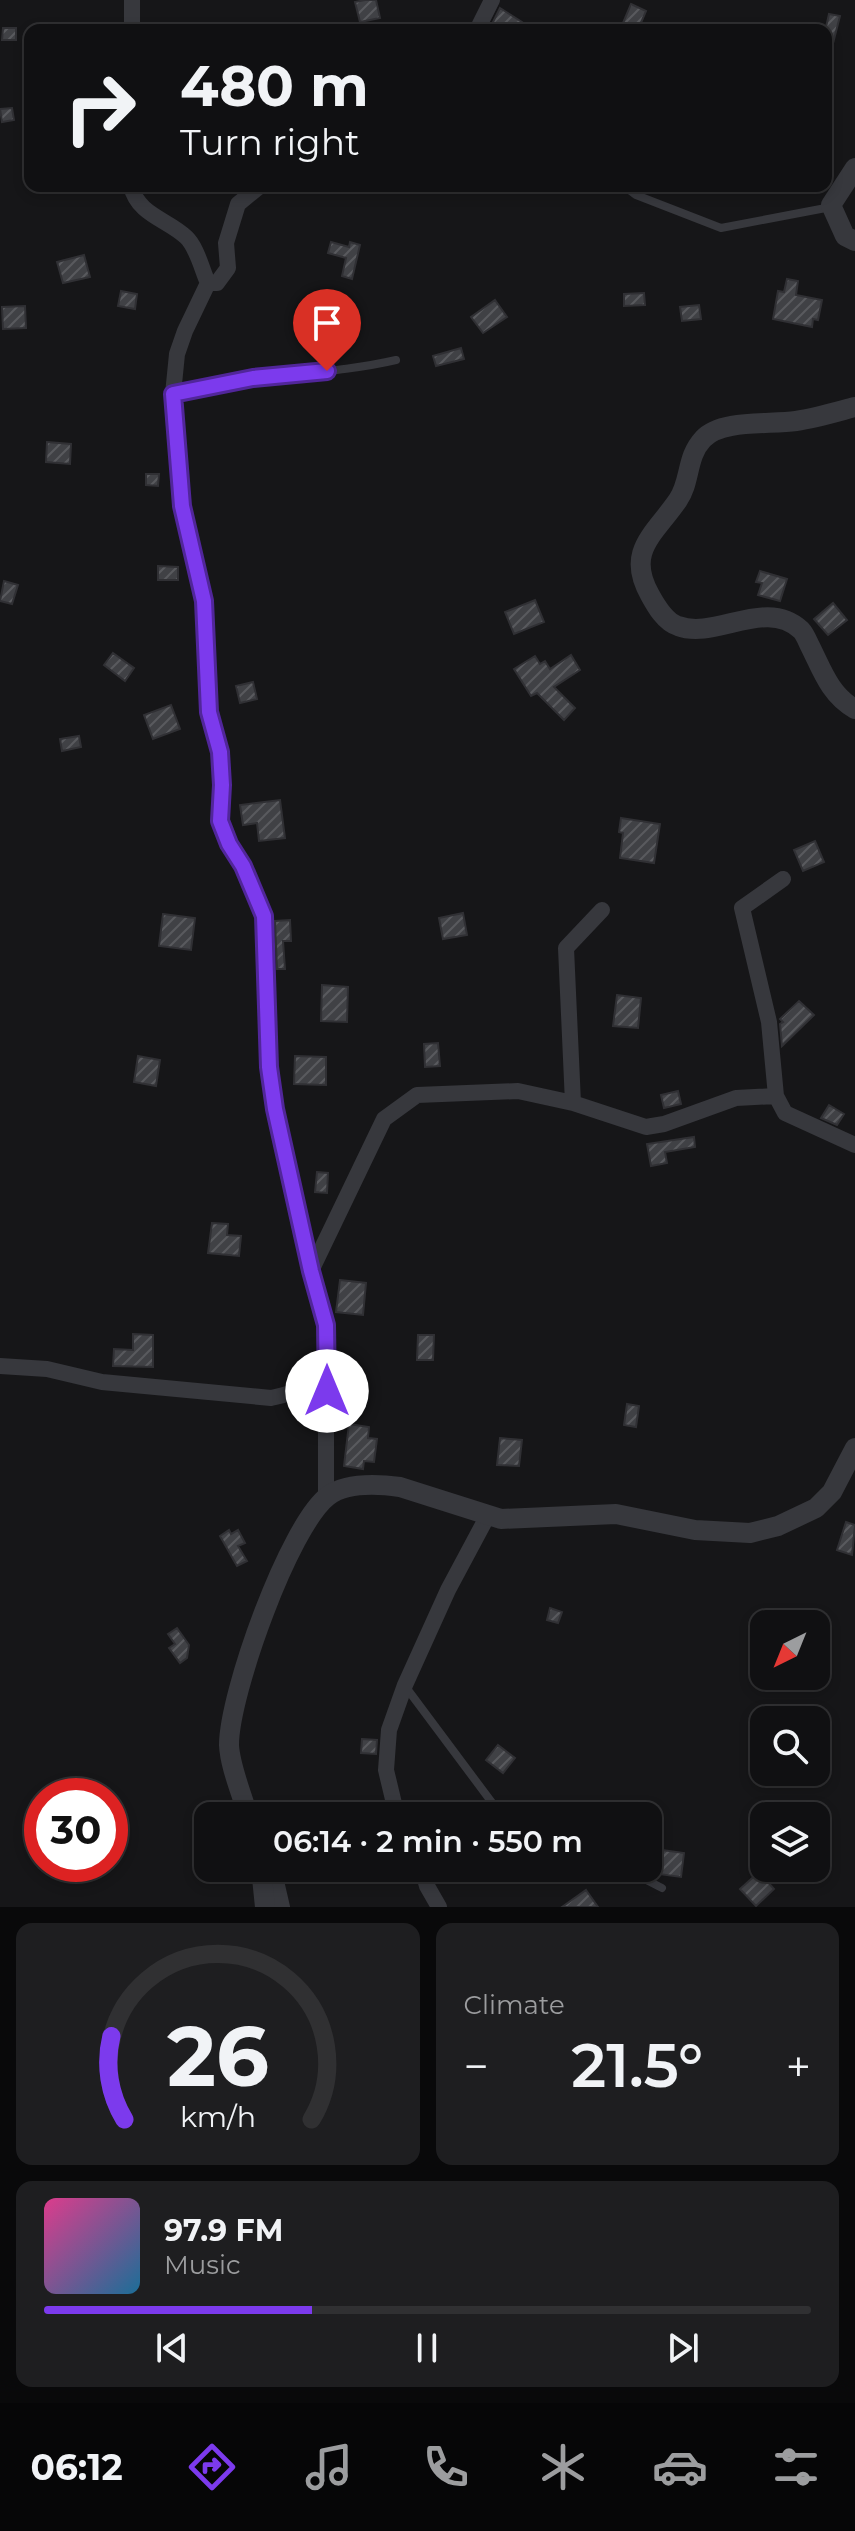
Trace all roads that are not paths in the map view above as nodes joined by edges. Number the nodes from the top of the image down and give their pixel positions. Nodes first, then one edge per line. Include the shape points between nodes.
1 (132, 0) edge
2 (492, 0) edge
3 (132, 24) edge
4 (480, 24) edge
5 (855, 168) edge
6 (133, 192) edge
7 (253, 192) edge
8 (632, 192) edge
9 (832, 207) junction
10 (855, 241) edge
11 (208, 283) junction
12 (396, 360) dead end
13 (173, 394) junction
14 (855, 407) edge
15 (855, 709) edge
16 (783, 879) dead end
17 (602, 910) dead end
18 (776, 1096) junction
19 (573, 1103) junction
20 (855, 1145) edge
21 (311, 1271) junction
22 (326, 1361) junction
23 (0, 1366) edge
24 (855, 1448) edge
25 (326, 1497) junction
26 (487, 1517) junction
27 (405, 1685) junction
28 (244, 1802) edge
29 (394, 1802) edge
30 (492, 1802) edge
31 (262, 1882) edge
32 (276, 1882) edge
33 (426, 1882) edge
34 (650, 1882) edge
35 (662, 1888) dead end
36 (265, 1907) edge
37 (282, 1907) edge
38 (439, 1907) edge

1 - 3 street
2 - 4 street
5 - 9 street
6 - 11 street via 147,212 188,238
7 - 11 street via 238,204 226,243 228,268 217,283
8 - 9 lane via 721,228
9 - 10 street via 845,236
11 - 13 street via 177,354
12 - 13 lane
13 - 21 street via 182,506 204,601 209,712 220,752 220,821 264,916 269,1067
14 - 15 street via 797,421 715,429 690,459 683,493 642,546 641,564 643,582 659,611 676,626 698,629 759,617 802,631 828,684
16 - 18 street via 742,908 771,1034
17 - 19 street via 566,948
18 - 19 street via 736,1098 646,1127
18 - 20 street via 785,1113
19 - 21 street via 518,1091 417,1095 384,1119
21 - 22 street via 326,1325
22 - 23 street via 311,1384 271,1398
22 - 25 street
24 - 26 street via 832,1492 816,1508 750,1533 695,1530 616,1514
25 - 26 street via 365,1485 400,1487
25 - 28 street via 295,1537 246,1659 229,1749
26 - 27 street
27 - 29 street via 389,1730 386,1770
27 - 30 lane
31 - 36 street
32 - 37 street
33 - 38 street
34 - 35 lane

